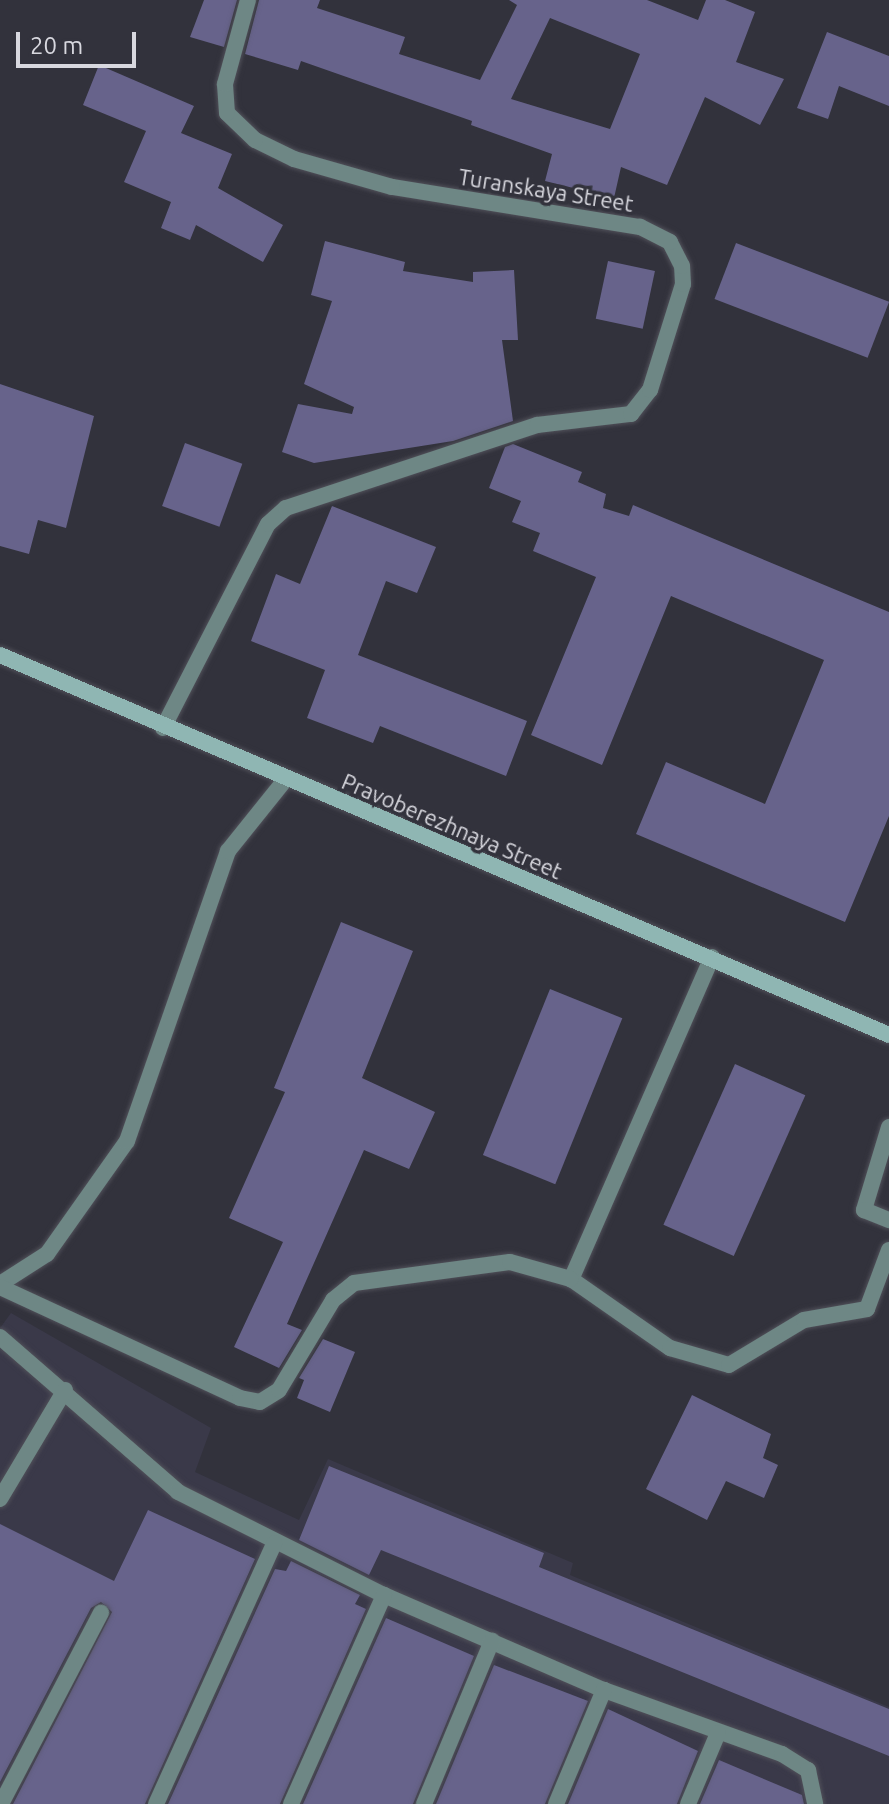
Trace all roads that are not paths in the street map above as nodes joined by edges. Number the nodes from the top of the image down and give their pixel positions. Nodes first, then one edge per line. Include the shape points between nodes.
1 (248, 0) edge
2 (0, 655) edge
3 (163, 728) junction
4 (285, 780) junction
5 (712, 957) junction
6 (888, 1034) edge
7 (889, 1127) edge
8 (889, 1220) edge
9 (889, 1250) edge
10 (571, 1279) junction
11 (0, 1285) edge
12 (0, 1337) edge
13 (65, 1390) junction
14 (0, 1499) edge
15 (274, 1544) junction
16 (384, 1595) junction
17 (101, 1613) dead end
18 (492, 1641) junction
19 (604, 1690) junction
20 (718, 1733) junction
21 (1, 1804) edge
22 (156, 1804) edge
23 (291, 1804) edge
24 (424, 1804) edge
25 (556, 1804) edge
26 (688, 1804) edge
27 (815, 1804) edge

1 - 3 street, Turanskaya Street via 225,84 227,113 255,140 294,159 392,187 640,227 670,242 682,266 683,284 650,390 631,414 537,425 286,508 268,524
2 - 3 street, Pravoberezhnaya Street
3 - 4 street, Pravoberezhnaya Street
4 - 5 street, Pravoberezhnaya Street
4 - 11 street via 228,851 127,1141 47,1254
5 - 6 street, Pravoberezhnaya Street
5 - 10 street
7 - 8 street via 864,1210
9 - 10 street via 867,1309 804,1320 729,1365 670,1348
10 - 11 street via 510,1262 354,1283 333,1300 279,1390 260,1402 240,1398
12 - 13 street
13 - 14 street
13 - 15 street via 178,1492
15 - 16 street
15 - 22 street
16 - 18 street
16 - 23 street
17 - 21 street
18 - 19 street
18 - 24 street
19 - 20 street
19 - 25 street
20 - 26 street
20 - 27 street via 782,1754 808,1770

